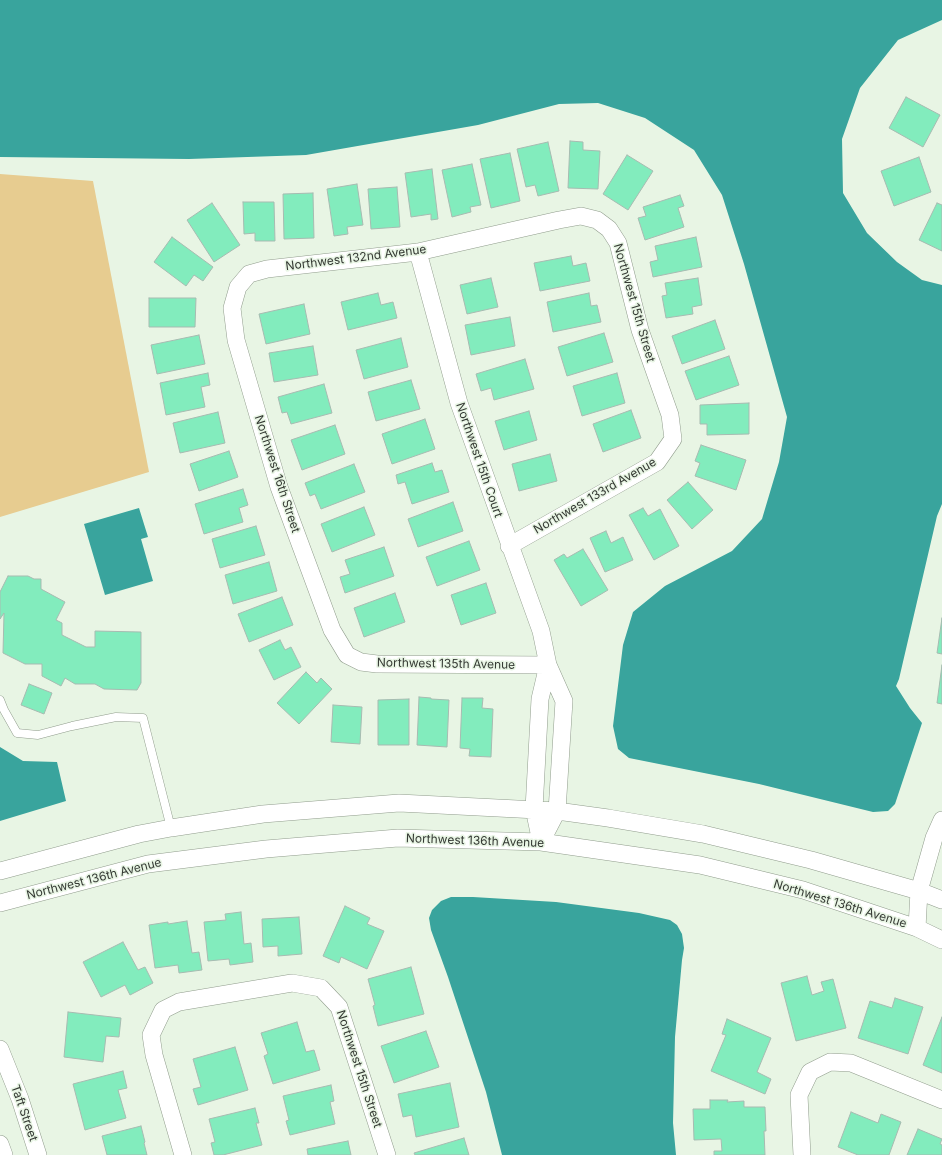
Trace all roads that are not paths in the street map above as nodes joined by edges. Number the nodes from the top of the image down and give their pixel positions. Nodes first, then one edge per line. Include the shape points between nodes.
1 (597, 220) joint
2 (418, 252) junction
3 (238, 287) joint
4 (673, 439) joint
5 (509, 546) junction
6 (347, 655) joint
7 (548, 665) junction
8 (0, 700) edge
9 (534, 809) junction
10 (557, 811) junction
11 (942, 820) edge
12 (171, 828) junction
13 (541, 842) junction
14 (0, 871) edge
15 (919, 891) junction
16 (942, 898) edge
17 (0, 903) edge
18 (917, 928) junction
19 (942, 940) edge
20 (0, 1049) edge
21 (942, 1100) edge
22 (0, 1144) edge
23 (4, 1155) edge
24 (38, 1155) edge
25 (183, 1155) edge
26 (386, 1155) edge
27 (802, 1155) edge

1 - 2 street, Northwest 132nd Avenue via 581,216
1 - 4 street, Northwest 15th Street via 609,229 618,243 640,330 670,414
2 - 3 street, Northwest 132nd Avenue via 267,269 249,274
2 - 5 street, Northwest 15th Court via 459,402
3 - 6 street, Northwest 16th Street via 232,308 236,340 279,487 332,630
4 - 5 street, Northwest 133rd Avenue via 657,462
5 - 7 street, Northwest 15th Court via 540,631
6 - 7 street, Northwest 135th Avenue via 361,662 377,664
7 - 9 street, Northwest 15th Court via 540,699
7 - 10 street, Northwest 15th Court via 564,700
8 - 12 lane via 17,733 38,735 116,717 143,718
9 - 10 street
9 - 12 street via 399,803 263,814
9 - 13 street, Northwest 15th Court
10 - 13 street, Northwest 15th Court
10 - 15 street via 702,834 811,860
11 - 15 street via 934,838
12 - 14 street
13 - 17 street, Northwest 136th Avenue via 398,838 266,849 148,864
13 - 18 street, Northwest 136th Avenue via 700,865 803,890
15 - 16 street
15 - 18 street
16 - 18 street
18 - 19 street, Northwest 136th Avenue
20 - 24 street, Taft Street
21 - 27 street via 851,1063 830,1062 810,1072 799,1095
22 - 23 street
25 - 26 street, Northwest 15th Street via 150,1035 163,1010 179,1002 292,983 322,988 339,1007

